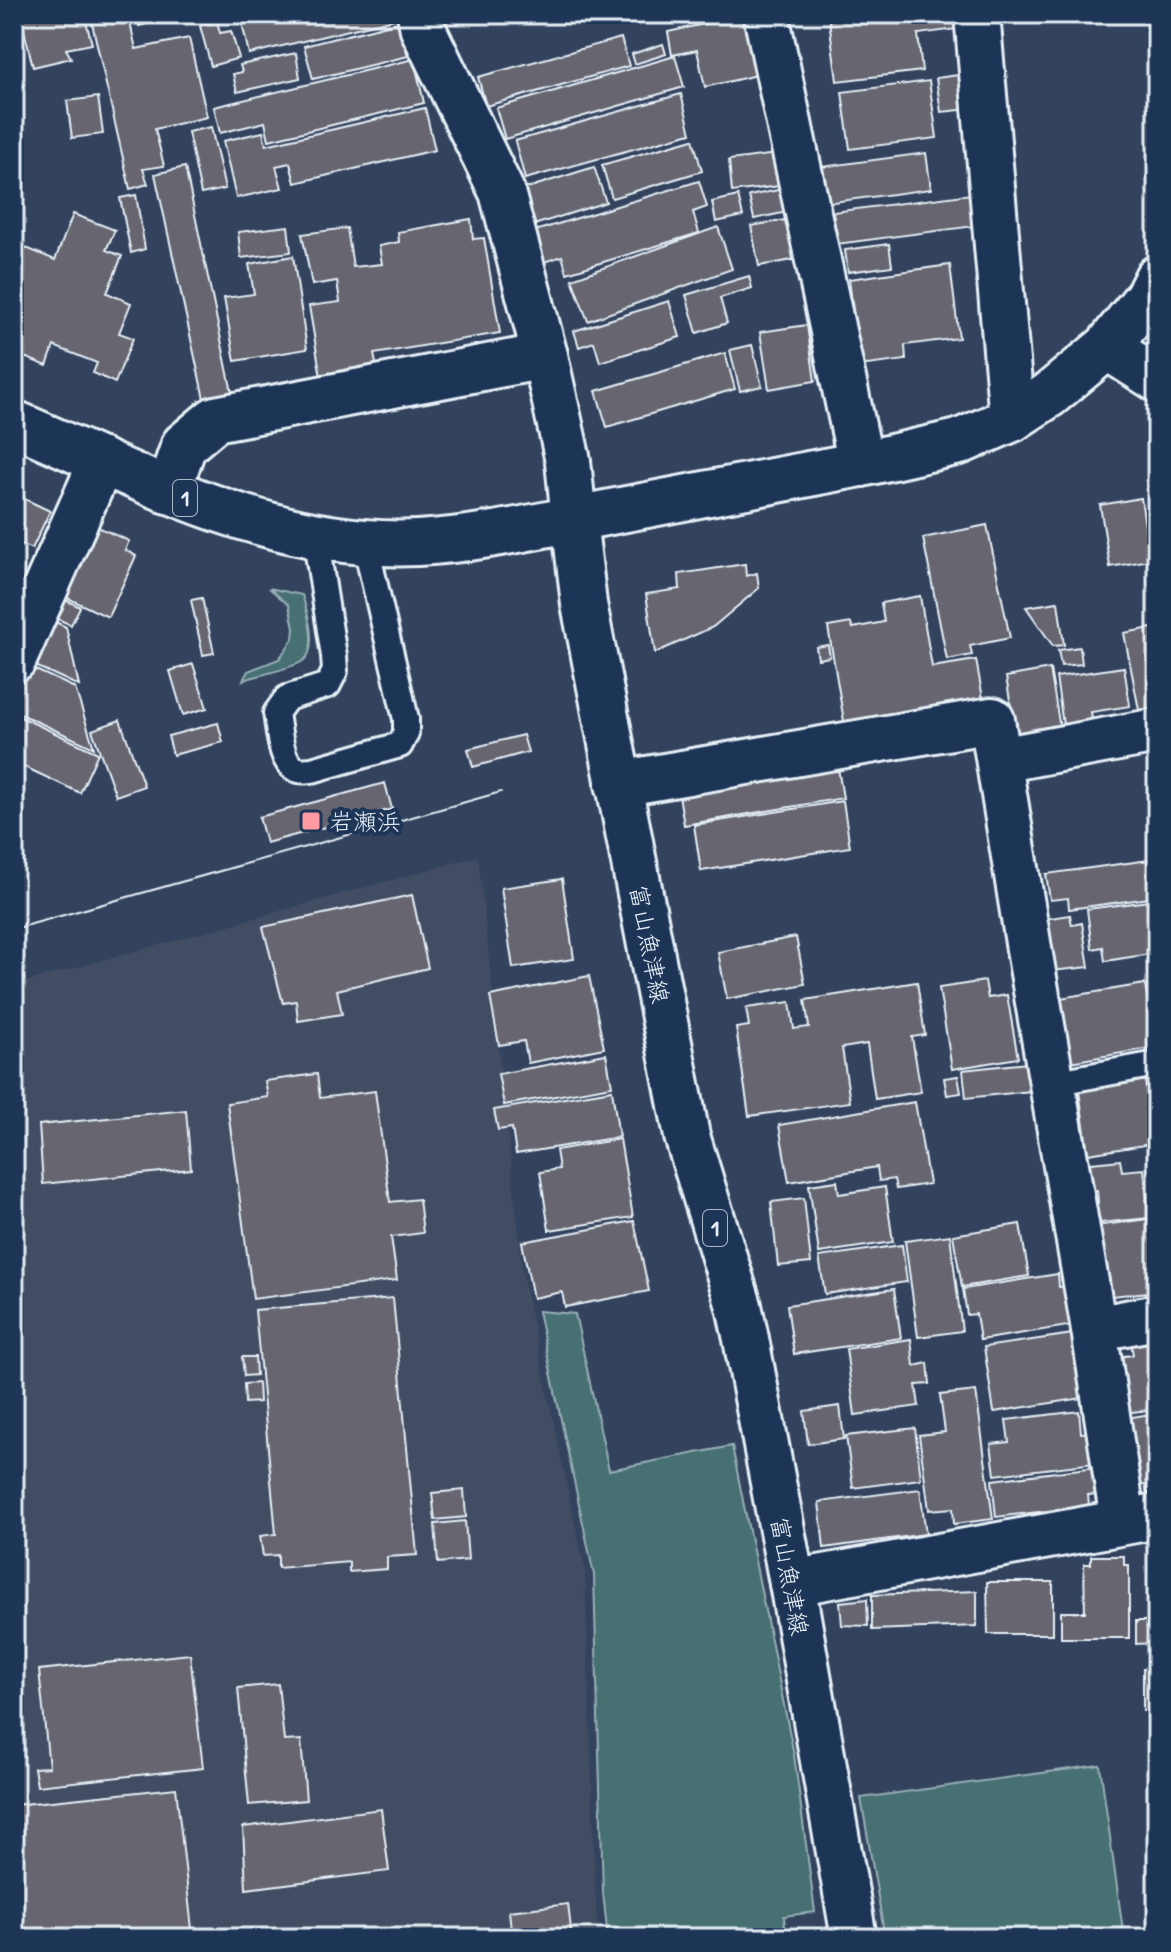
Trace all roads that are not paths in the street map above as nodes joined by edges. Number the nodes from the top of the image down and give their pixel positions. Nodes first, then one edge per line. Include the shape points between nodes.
1 (420, 14) edge
2 (766, 14) edge
3 (977, 14) edge
4 (1157, 278) edge
5 (1107, 347) junction
6 (545, 356) junction
7 (1157, 379) edge
8 (1012, 419) junction
9 (14, 423) edge
10 (102, 461) junction
11 (861, 464) junction
12 (168, 491) junction
13 (574, 519) junction
14 (315, 535) junction
15 (365, 542) junction
16 (14, 659) edge
17 (1157, 731) edge
18 (999, 760) junction
19 (618, 784) junction
20 (1157, 1064) edge
21 (1052, 1083) junction
22 (1157, 1317) edge
23 (1094, 1329) junction
24 (1140, 1519) edge
25 (792, 1583) junction
26 (854, 1938) edge

1 - 6 street, 富山魚津線 via 502,192
2 - 11 street
3 - 8 street
4 - 5 street
5 - 7 street
5 - 8 street
6 - 12 street via 215,419 184,445
6 - 13 street, 富山魚津線 via 568,461
8 - 11 street via 959,442
9 - 10 street, 1
10 - 12 street, 1
10 - 16 street
11 - 13 street
12 - 14 street, 1 via 253,522
13 - 15 street, 1 via 482,537
13 - 19 street, 富山魚津線 / 1 via 584,604
14 - 15 street, 1
14 - 15 lane via 335,671 328,685 287,698 276,713 282,752 299,770 400,745 406,733
17 - 18 street
18 - 19 street via 992,720
18 - 21 street
19 - 25 street, 富山魚津線 / 1 via 687,1136 739,1306
20 - 21 lane
21 - 23 street
22 - 23 street
23 - 24 street
24 - 25 street
25 - 26 street, 富山魚津線 / 1

